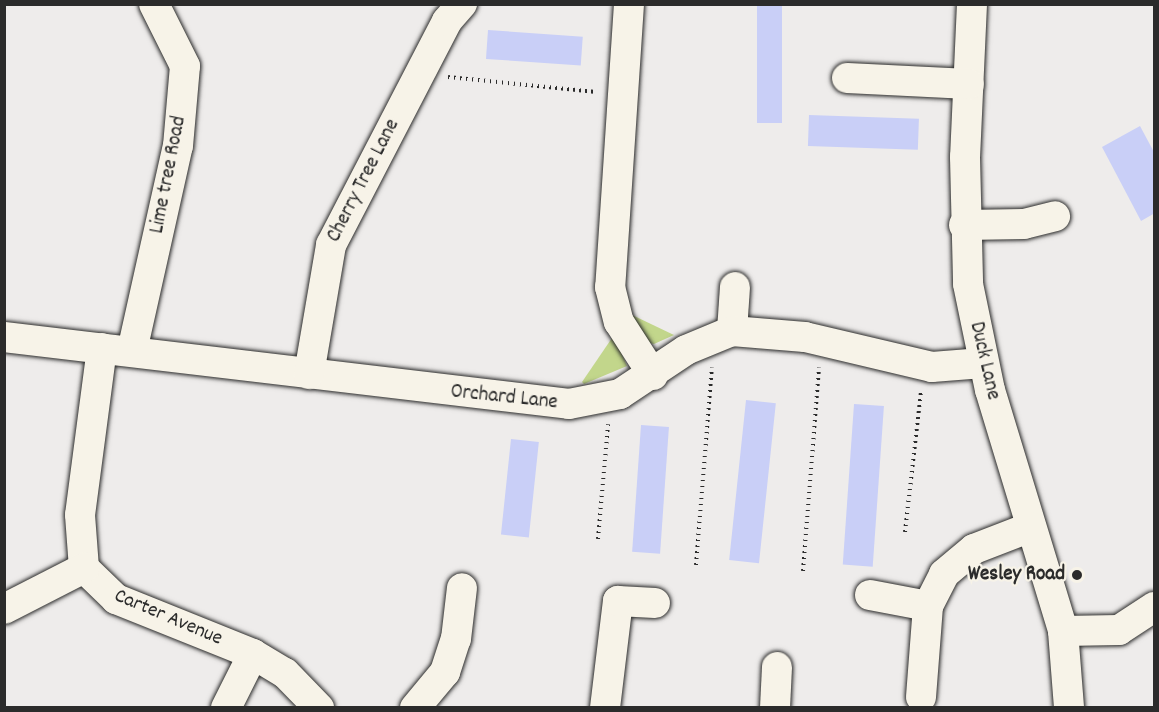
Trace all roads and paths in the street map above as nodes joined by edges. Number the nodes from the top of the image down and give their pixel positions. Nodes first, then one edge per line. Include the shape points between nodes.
1 (462, 4) edge
2 (629, 4) edge
3 (972, 4) edge
4 (165, 9) edge
5 (446, 77) dead end
6 (847, 78) dead end
7 (969, 84) junction
8 (609, 93) dead end
9 (1055, 216) dead end
10 (964, 225) junction
11 (735, 287) dead end
12 (732, 331) junction
13 (4, 337) edge
14 (102, 348) junction
15 (132, 351) junction
16 (820, 358) dead end
17 (983, 363) junction
18 (713, 364) dead end
19 (309, 374) junction
20 (653, 375) junction
21 (922, 381) dead end
22 (608, 415) dead end
23 (1032, 527) junction
24 (905, 532) dead end
25 (598, 539) dead end
26 (696, 565) dead end
27 (84, 568) junction
28 (803, 571) dead end
29 (462, 588) dead end
30 (870, 595) dead end
31 (655, 603) dead end
32 (928, 606) junction
33 (1155, 607) edge
34 (4, 609) edge
35 (1063, 631) junction
36 (253, 654) junction
37 (777, 667) dead end
38 (921, 697) dead end
39 (226, 708) edge
40 (319, 708) edge
41 (415, 708) edge
42 (605, 708) edge
43 (775, 708) edge
44 (1069, 708) edge

1 - 19 street, Cherry Tree Lane via 447,21 331,245
2 - 20 street via 610,287 619,322
3 - 7 street, Duck Lane
4 - 15 street, Lime tree Road via 186,66 178,146
5 - 8 path
6 - 7 street
7 - 10 street, Duck Lane
9 - 10 street via 1024,224
10 - 17 street, Duck Lane via 968,284
11 - 12 street
12 - 17 street, Orchard Lane via 805,337 932,367
12 - 20 street, Orchard Lane via 686,350
13 - 14 street, Orchard Lane
14 - 15 street, Orchard Lane
14 - 27 street via 80,515
15 - 19 street, Orchard Lane
16 - 28 path
17 - 23 street, Duck Lane
18 - 26 path
19 - 20 street, Orchard Lane via 569,404 620,394
21 - 24 path
22 - 25 path
23 - 32 street via 956,560
23 - 35 street, Duck Lane
27 - 34 street
27 - 36 street, Carter Avenue via 116,599
29 - 41 street via 456,639 446,672
30 - 32 street
31 - 42 street via 618,601
32 - 38 street
33 - 35 street via 1119,630
35 - 44 street, Duck Lane
36 - 39 street
36 - 40 street, Carter Avenue via 285,673
37 - 43 street

